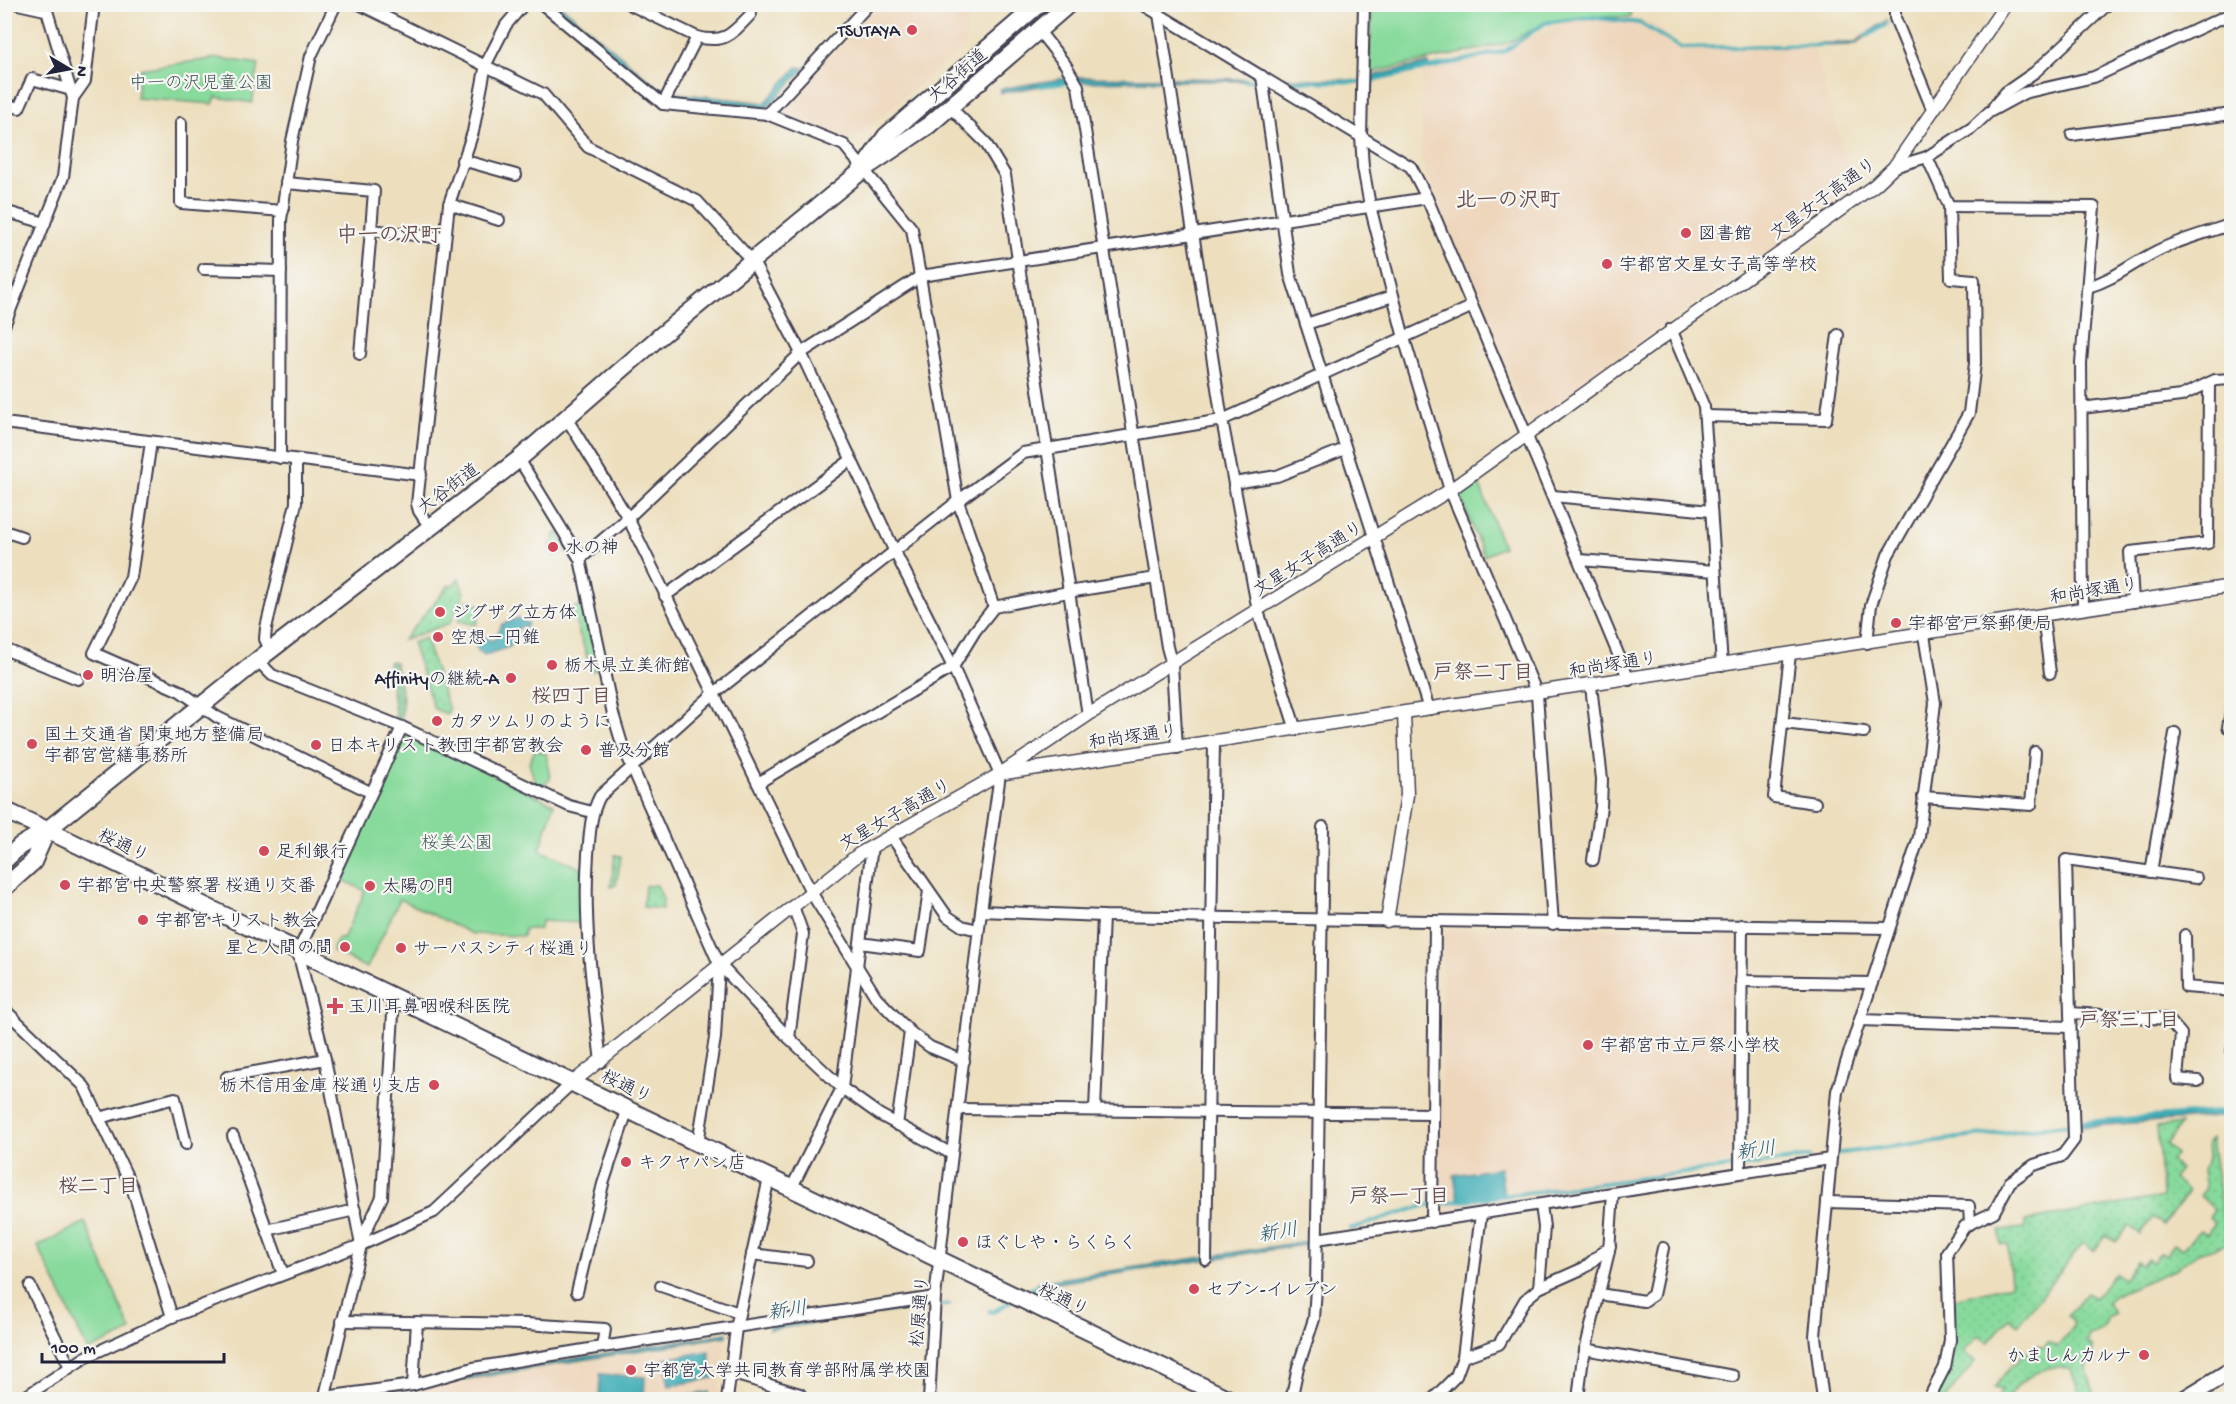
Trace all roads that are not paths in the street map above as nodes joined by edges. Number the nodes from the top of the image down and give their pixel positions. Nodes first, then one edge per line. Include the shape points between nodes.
1 (18, 4) edge
2 (94, 4) edge
3 (336, 4) edge
4 (358, 4) edge
5 (524, 4) edge
6 (542, 4) edge
7 (629, 4) edge
8 (869, 4) edge
9 (1039, 4) edge
10 (1069, 4) edge
11 (1142, 4) edge
12 (1364, 4) edge
13 (1895, 4) edge
14 (2006, 4) edge
15 (2108, 4) edge
16 (45, 7) edge
17 (2232, 13) edge
18 (751, 14) dead end
19 (1159, 14) junction
20 (1039, 31) junction
21 (697, 37) junction
22 (486, 64) junction
23 (1262, 76) junction
24 (72, 94) junction
25 (4, 104) edge
26 (663, 104) junction
27 (950, 107) junction
28 (1933, 111) junction
29 (1989, 112) junction
30 (767, 114) junction
31 (2232, 114) edge
32 (181, 123) dead end
33 (2072, 135) dead end
34 (1361, 137) junction
35 (1927, 157) junction
36 (462, 160) junction
37 (1894, 167) junction
38 (865, 168) junction
39 (516, 175) dead end
40 (286, 183) junction
41 (1427, 198) junction
42 (448, 204) junction
43 (1370, 206) junction
44 (1949, 206) junction
45 (283, 211) junction
46 (5, 213) edge
47 (499, 220) dead end
48 (1280, 220) junction
49 (45, 224) junction
50 (2232, 224) edge
51 (371, 230) junction
52 (1193, 234) junction
53 (444, 238) junction
54 (1104, 248) junction
55 (753, 262) junction
56 (1017, 262) junction
57 (204, 269) dead end
58 (281, 271) junction
59 (921, 276) junction
60 (2088, 287) junction
61 (1393, 296) junction
62 (1472, 307) junction
63 (1306, 324) junction
64 (4, 326) edge
65 (1671, 329) junction
66 (1838, 335) dead end
67 (1404, 338) junction
68 (801, 353) junction
69 (360, 354) dead end
70 (1322, 375) junction
71 (2232, 379) edge
72 (2209, 383) junction
73 (2081, 408) junction
74 (1705, 416) junction
75 (567, 419) junction
76 (1222, 420) junction
77 (4, 423) edge
78 (1528, 434) junction
79 (1133, 435) junction
80 (151, 442) junction
81 (1045, 448) junction
82 (1345, 449) junction
83 (280, 458) junction
84 (519, 459) junction
85 (851, 459) junction
86 (297, 460) junction
87 (421, 475) junction
88 (1233, 483) junction
89 (1450, 490) junction
90 (1553, 496) junction
91 (958, 501) junction
92 (1711, 511) junction
93 (628, 518) junction
94 (429, 526) junction
95 (4, 531) edge
96 (22, 537) dead end
97 (1375, 538) junction
98 (894, 552) junction
99 (580, 559) junction
100 (1580, 560) junction
101 (1715, 571) junction
102 (1156, 578) junction
103 (2232, 586) edge
104 (1068, 592) junction
105 (665, 596) junction
106 (2133, 602) junction
107 (994, 608) junction
108 (2082, 609) junction
109 (1258, 611) junction
110 (2043, 616) junction
111 (1924, 634) junction
112 (1868, 643) junction
113 (4, 649) edge
114 (1790, 654) junction
115 (263, 655) junction
116 (1172, 665) junction
117 (1722, 665) junction
118 (953, 667) junction
119 (2050, 673) dead end
120 (78, 679) dead end
121 (1629, 680) junction
122 (1591, 686) junction
123 (1537, 694) junction
124 (712, 695) junction
125 (202, 705) junction
126 (2232, 707) edge
127 (1429, 709) junction
128 (1404, 713) junction
129 (1088, 715) junction
130 (1783, 723) junction
131 (402, 727) junction
132 (2228, 727) dead end
133 (1296, 730) junction
134 (1864, 732) dead end
135 (2175, 733) dead end
136 (1214, 742) junction
137 (1177, 748) junction
138 (2035, 752) dead end
139 (633, 766) junction
140 (1000, 774) junction
141 (758, 783) junction
142 (370, 792) junction
143 (1923, 797) junction
144 (1815, 803) dead end
145 (4, 810) edge
146 (592, 812) junction
147 (1323, 826) dead end
148 (47, 830) junction
149 (891, 836) junction
150 (872, 846) junction
151 (1593, 860) dead end
152 (4, 861) edge
153 (2151, 872) junction
154 (2196, 878) dead end
155 (4, 888) edge
156 (929, 891) junction
157 (811, 892) junction
158 (793, 906) junction
159 (981, 910) junction
160 (1103, 916) junction
161 (1213, 917) junction
162 (1321, 919) junction
163 (1388, 921) junction
164 (1435, 922) junction
165 (1553, 924) junction
166 (1742, 925) junction
167 (1889, 928) junction
168 (978, 930) junction
169 (2185, 935) dead end
170 (860, 943) junction
171 (298, 952) junction
172 (719, 964) junction
173 (857, 967) junction
174 (1742, 981) junction
175 (1872, 983) junction
176 (2232, 991) edge
177 (394, 997) junction
178 (4, 1009) edge
179 (2070, 1013) junction
180 (1860, 1020) junction
181 (2070, 1027) junction
182 (910, 1032) junction
183 (789, 1038) junction
184 (325, 1059) junction
185 (964, 1061) junction
186 (602, 1062) junction
187 (227, 1077) dead end
188 (2198, 1081) dead end
189 (573, 1082) junction
190 (842, 1088) junction
191 (628, 1108) junction
192 (958, 1108) junction
193 (1095, 1110) junction
194 (1209, 1113) junction
195 (1317, 1113) junction
196 (1433, 1114) junction
197 (99, 1118) junction
198 (897, 1125) junction
199 (232, 1136) dead end
200 (698, 1143) junction
201 (186, 1144) dead end
202 (952, 1154) junction
203 (1830, 1159) junction
204 (1740, 1172) junction
205 (769, 1178) junction
206 (791, 1189) junction
207 (1612, 1193) junction
208 (1827, 1202) junction
209 (1541, 1205) junction
210 (355, 1210) junction
211 (1481, 1214) junction
212 (1432, 1222) junction
213 (1970, 1224) junction
214 (267, 1230) junction
215 (1317, 1239) junction
216 (361, 1245) junction
217 (1610, 1246) junction
218 (1663, 1248) dead end
219 (752, 1254) junction
220 (1206, 1260) dead end
221 (807, 1261) dead end
222 (940, 1261) junction
223 (284, 1274) junction
224 (30, 1286) dead end
225 (661, 1286) dead end
226 (1539, 1288) junction
227 (577, 1292) dead end
228 (1599, 1294) junction
229 (935, 1297) junction
230 (739, 1312) junction
231 (172, 1317) junction
232 (342, 1321) junction
233 (417, 1322) junction
234 (736, 1328) junction
235 (602, 1347) junction
236 (1585, 1349) junction
237 (1463, 1357) junction
238 (70, 1367) junction
239 (2232, 1370) edge
240 (730, 1373) junction
241 (1733, 1376) dead end
242 (413, 1385) junction
243 (800, 1394) dead end
244 (1209, 1394) edge
245 (324, 1399) edge
246 (20, 1400) edge
247 (727, 1400) edge
248 (928, 1400) edge
249 (1232, 1400) edge
250 (1291, 1400) edge
251 (1432, 1400) edge
252 (1578, 1400) edge
253 (1823, 1400) edge
254 (1928, 1400) edge
255 (2183, 1400) edge

1 - 16 street
2 - 24 street via 85,81
3 - 40 street via 311,56
4 - 22 street
5 - 22 street via 506,25
6 - 26 street
7 - 21 street
8 - 30 street
9 - 38 main road, 大谷街道 via 886,136
10 - 20 main road, 大谷街道
11 - 19 street
12 - 34 street
13 - 28 street via 1895,18
14 - 28 street, 文星女子高通り
15 - 29 street
16 - 24 street
17 - 29 street via 2094,77 2024,93
18 - 21 street via 732,34 713,41
19 - 23 street
19 - 52 street
20 - 27 main road, 大谷街道
20 - 54 street via 1078,86
21 - 26 street
22 - 36 street via 473,132
22 - 55 street via 543,94 588,147 697,201
23 - 34 street
23 - 48 street
24 - 25 street via 32,79 19,108
24 - 49 street via 63,177
26 - 30 street
27 - 38 main road, 大谷街道 via 904,144
27 - 56 street via 985,142 1005,175
28 - 37 street, 文星女子高通り
29 - 35 street
30 - 38 street via 844,145
31 - 33 street
32 - 45 street via 181,203
34 - 41 street via 1411,167
34 - 43 street
35 - 37 street
35 - 44 street
36 - 39 street
36 - 42 street
37 - 65 street, 文星女子高通り via 1875,185
38 - 55 main road, 大谷街道
38 - 59 street via 912,230
40 - 45 street
40 - 51 street via 374,191
41 - 43 street
41 - 62 street
42 - 47 street
42 - 53 street
43 - 48 street
43 - 61 street
44 - 60 street via 2094,207
44 - 112 street via 1952,278 1974,280 1975,363 1969,413 1888,555 1871,605
45 - 58 street
46 - 49 street
48 - 52 street
48 - 63 street via 1290,274
49 - 64 street
50 - 60 street via 2156,251 2117,276
51 - 53 street
51 - 69 street
52 - 54 street
52 - 76 street
53 - 87 street
54 - 56 street
54 - 79 street
55 - 68 street
55 - 75 main road, 大谷街道 via 658,338
56 - 59 street
56 - 81 street
57 - 58 street
58 - 83 street
59 - 68 street
59 - 91 street
60 - 73 street
61 - 63 street
61 - 67 street
62 - 67 street
62 - 78 street
63 - 70 street
65 - 74 street
65 - 78 street, 文星女子高通り
66 - 74 street via 1826,419
67 - 70 street
67 - 89 street
68 - 85 street
68 - 93 street
70 - 76 street
70 - 82 street
71 - 72 street
72 - 73 street via 2181,396
72 - 106 street via 2208,543 2130,552
73 - 108 street
74 - 92 street
75 - 84 main road, 大谷街道
75 - 93 street
76 - 79 street
76 - 88 street
77 - 80 street
78 - 89 street, 文星女子高通り
78 - 90 street
79 - 81 street
79 - 102 street
80 - 83 street
80 - 125 street via 131,577 94,653
81 - 91 street via 1023,453
81 - 104 street
82 - 88 street via 1277,476
82 - 97 street
83 - 86 street
84 - 94 main road, 大谷街道
84 - 99 street
85 - 98 street
85 - 105 street
86 - 87 street
86 - 115 street via 296,503
87 - 94 street via 417,504
88 - 109 street
89 - 97 street, 文星女子高通り
89 - 123 street
90 - 92 street
90 - 100 street
91 - 98 street
91 - 107 street
92 - 101 street
93 - 99 street
93 - 105 street
94 - 115 main road, 大谷街道
95 - 96 street
97 - 109 street, 文星女子高通り
97 - 127 street
98 - 118 street
98 - 124 street
99 - 139 street via 613,714
100 - 101 street
100 - 121 street
101 - 117 street
102 - 104 street
102 - 116 street
103 - 106 street, 和尚塚通り
104 - 107 street
104 - 129 street
105 - 124 street
106 - 108 street, 和尚塚通り
107 - 118 street via 975,630
108 - 110 street, 和尚塚通り
109 - 116 street, 文星女子高通り
109 - 133 street
110 - 111 street, 和尚塚通り
110 - 119 street
111 - 112 street, 和尚塚通り
111 - 143 street via 1935,703
112 - 114 street, 和尚塚通り
113 - 120 street
114 - 117 street, 和尚塚通り
114 - 130 street
115 - 125 main road, 大谷街道
115 - 131 street via 272,675
116 - 129 street, 文星女子高通り
116 - 137 street
117 - 121 street, 和尚塚通り
118 - 140 street
118 - 141 street
121 - 122 street, 和尚塚通り
122 - 123 street, 和尚塚通り
122 - 151 street via 1602,779
123 - 127 street, 和尚塚通り
123 - 165 street
124 - 139 street
124 - 141 street
125 - 142 street via 216,717
125 - 148 main road, 大谷街道
126 - 132 street
127 - 128 street, 和尚塚通り
128 - 133 street, 和尚塚通り
128 - 163 street via 1407,795
129 - 140 street, 文星女子高通り
130 - 134 street
130 - 144 street via 1774,797
131 - 142 street
131 - 146 street via 569,806
133 - 136 street, 和尚塚通り
135 - 153 street
136 - 137 street, 和尚塚通り
136 - 161 street
137 - 140 street, 和尚塚通り
138 - 143 street via 2031,805
139 - 146 street via 600,796
139 - 172 street
140 - 149 street, 文星女子高通り
140 - 159 street, 松原通り
141 - 157 street
142 - 171 street
143 - 167 street via 1919,837
145 - 148 main road, 桜通り
146 - 186 street via 587,935
147 - 162 street
148 - 152 main road, 大谷街道
148 - 155 main road via 33,862
148 - 171 main road, 桜通り
149 - 150 street, 文星女子高通り
149 - 156 street
150 - 157 street, 文星女子高通り
150 - 170 street
153 - 154 street
153 - 179 street via 2066,860
156 - 168 street via 954,921
156 - 170 street via 920,951
157 - 158 street, 文星女子高通り
157 - 173 street
158 - 172 street, 文星女子高通り
158 - 183 street via 803,934
159 - 160 street
159 - 168 street, 松原通り
160 - 161 street
160 - 193 street
161 - 162 street
161 - 194 street
162 - 163 street
162 - 195 street
163 - 164 street
164 - 165 street
164 - 196 street
165 - 166 street
166 - 167 street
166 - 174 street
167 - 175 street
168 - 185 street, 松原通り
169 - 176 street via 2186,987
170 - 173 street
171 - 177 main road, 桜通り
171 - 184 street
172 - 183 street
172 - 186 street, 文星女子高通り
172 - 200 street via 715,1038
173 - 182 street via 876,997
173 - 190 street
174 - 175 street
174 - 204 street
175 - 180 street
177 - 189 main road, 桜通り
177 - 216 street via 382,1197 365,1228
178 - 197 street via 84,1086
179 - 181 street
179 - 188 street via 2168,1019 2181,1034 2177,1079
180 - 181 street
180 - 203 street via 1837,1090
181 - 213 street via 2074,1140 2062,1156 2034,1165 2010,1182 1994,1212
182 - 185 street via 930,1047
182 - 198 street
183 - 190 street
184 - 187 street
184 - 210 street
185 - 192 street, 松原通り
186 - 189 street, 文星女子高通り
189 - 191 main road, 桜通り
189 - 216 street via 434,1212
190 - 198 street
190 - 206 street
191 - 200 main road, 桜通り
191 - 227 street via 603,1184
192 - 193 street
192 - 202 street, 松原通り
193 - 194 street
194 - 195 street
194 - 220 street
195 - 196 street
195 - 215 street
196 - 212 street
197 - 201 street via 175,1098
197 - 231 street via 132,1186
198 - 202 street
199 - 214 street
200 - 205 main road, 桜通り
202 - 222 street, 松原通り
203 - 204 street
203 - 208 street
204 - 207 street
205 - 206 main road, 桜通り
205 - 219 street
206 - 222 main road, 桜通り
207 - 209 street
207 - 217 street
208 - 213 street via 1969,1206
208 - 253 street via 1815,1336
209 - 211 street
209 - 226 street via 1544,1227
210 - 214 street
210 - 216 street
211 - 212 street
211 - 237 street
212 - 215 street
213 - 254 street via 1947,1252 1950,1340 1945,1367
214 - 223 street
215 - 250 street via 1314,1319
216 - 223 street
216 - 232 street
217 - 226 street via 1584,1268
217 - 228 street
218 - 228 street via 1653,1294 1644,1301
219 - 221 street
219 - 230 street
222 - 229 street, 松原通り
222 - 244 main road, 桜通り
223 - 231 street
224 - 238 street
225 - 230 street
226 - 237 street via 1525,1300 1499,1344
228 - 236 street
229 - 234 street
229 - 248 street, 松原通り
230 - 234 street
231 - 238 street
232 - 233 street
232 - 245 street
233 - 235 street via 525,1323 605,1329
233 - 242 street
234 - 235 street
234 - 240 street
235 - 242 street via 473,1368
236 - 241 street
236 - 252 street
237 - 251 street via 1456,1376
238 - 246 street
239 - 255 main road
240 - 243 street
240 - 247 street
242 - 245 street
244 - 249 main road, 桜通り

